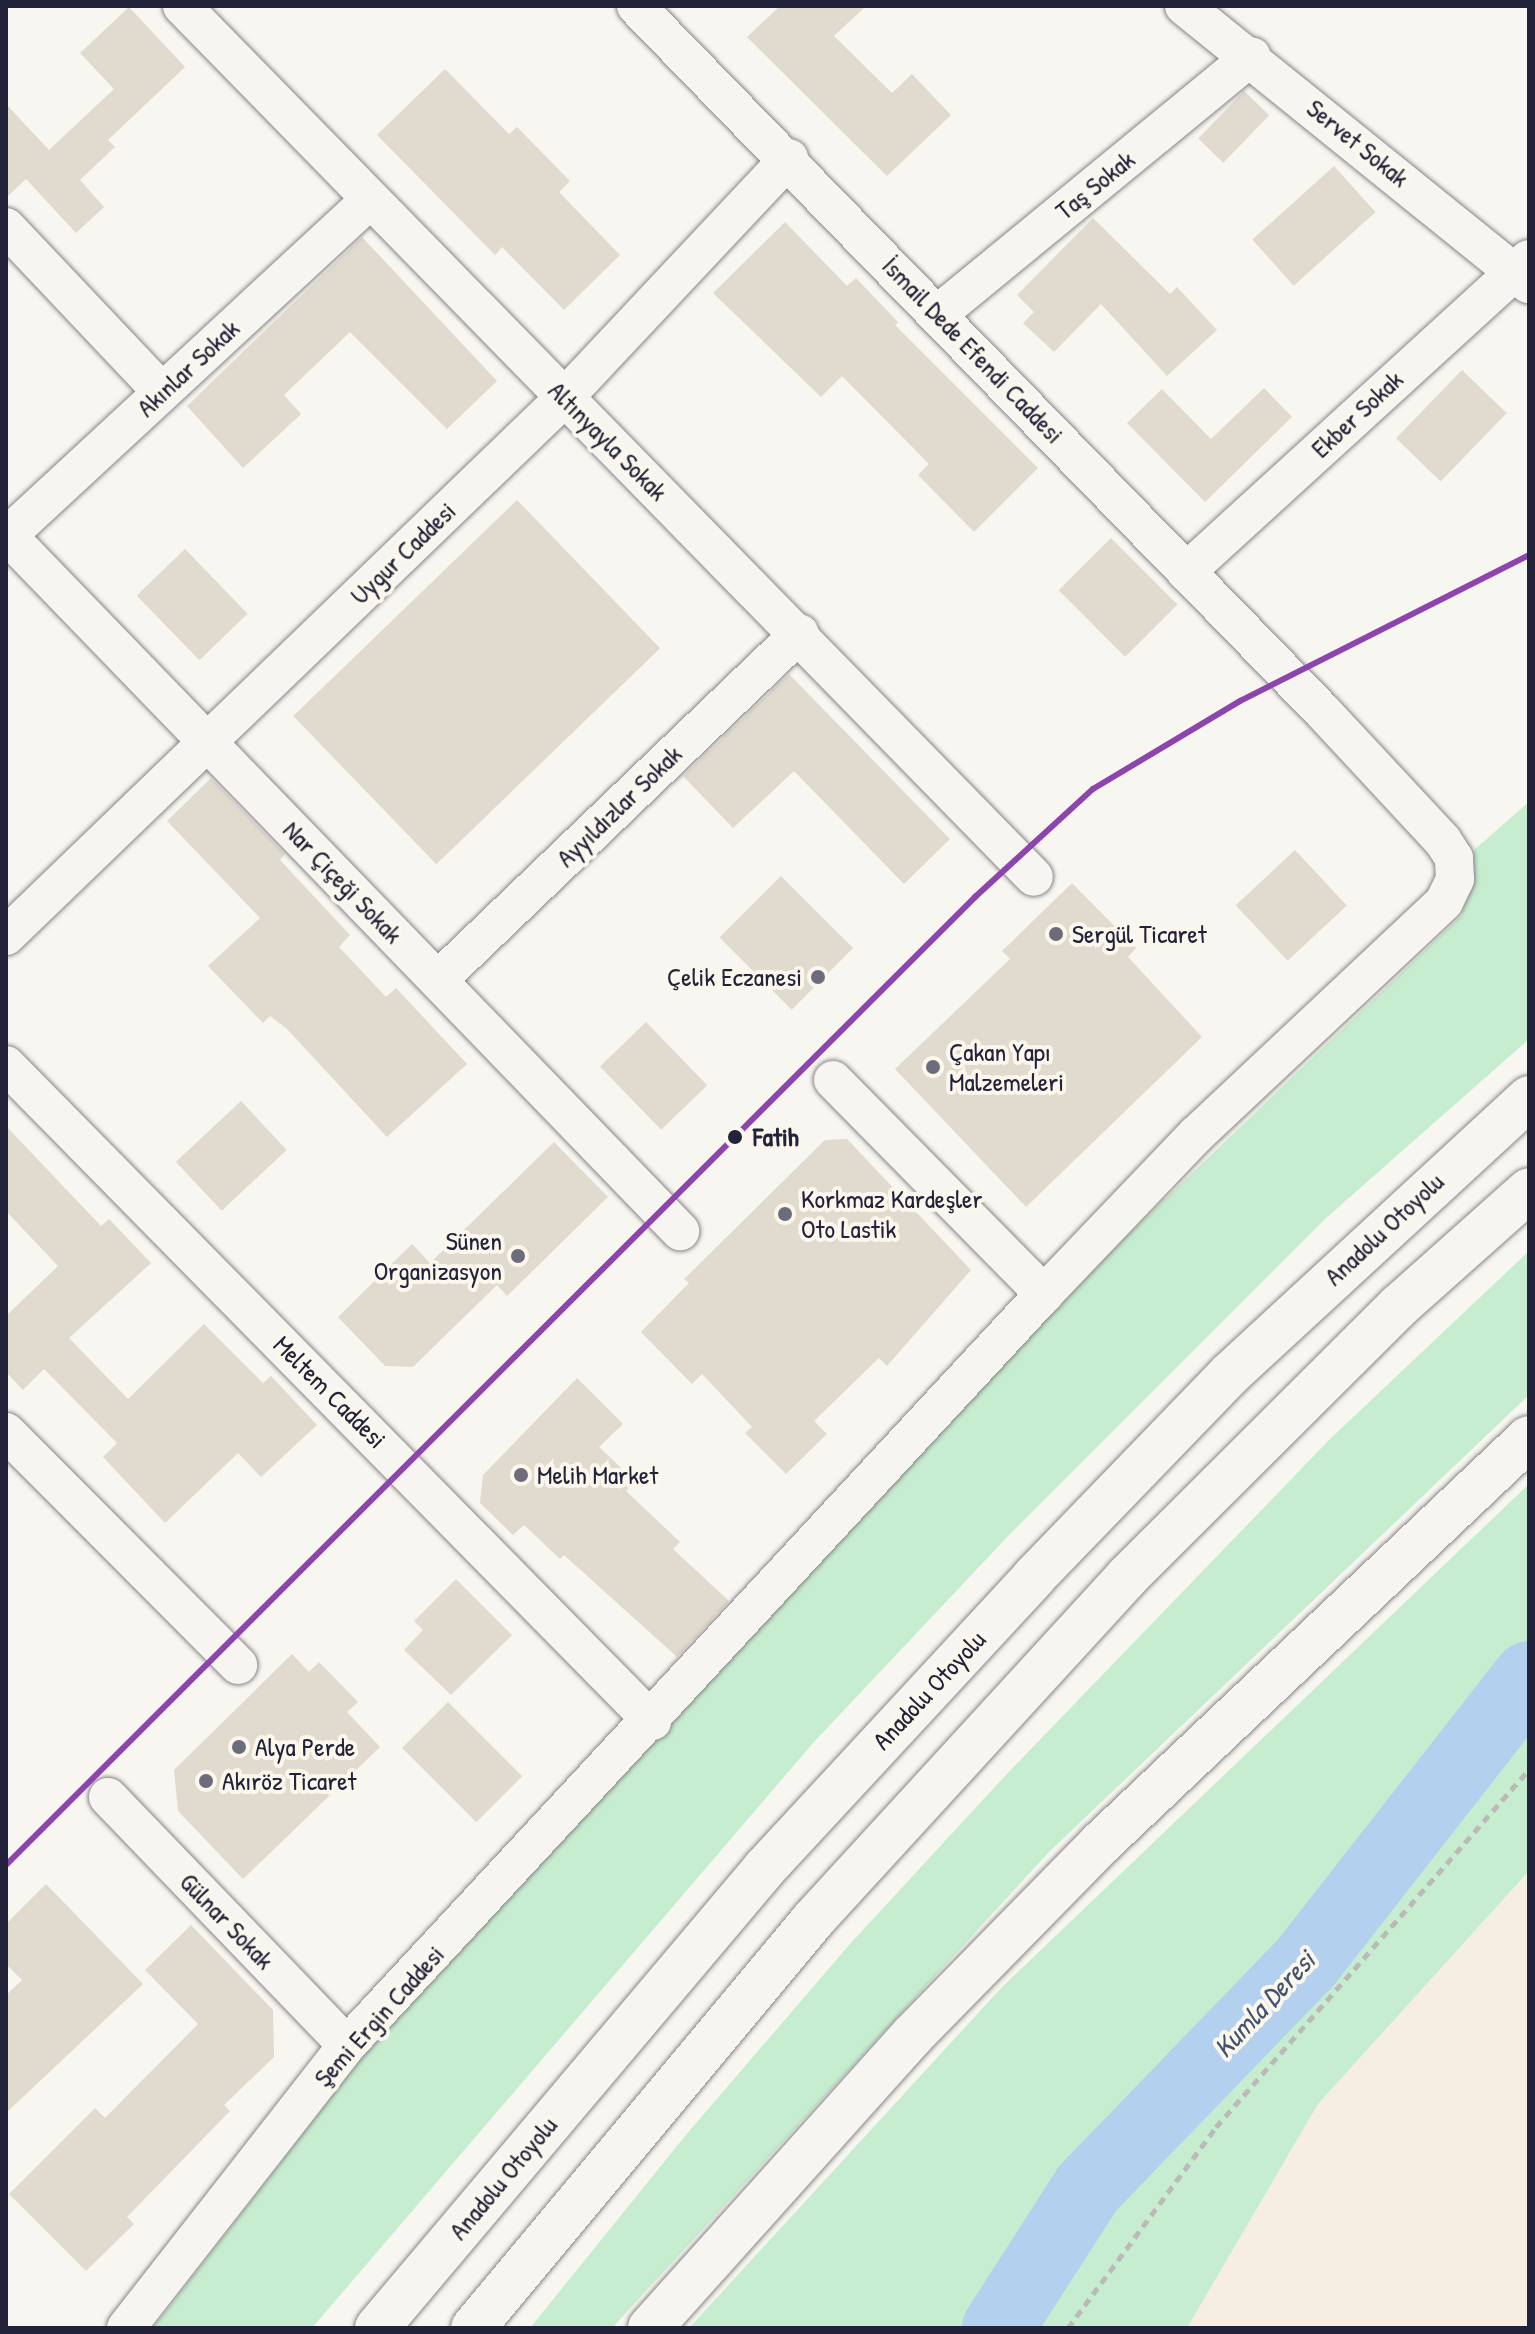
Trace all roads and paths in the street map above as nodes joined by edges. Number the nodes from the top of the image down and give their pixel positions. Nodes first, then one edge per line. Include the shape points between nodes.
1 (182, 6) edge
2 (636, 6) edge
3 (1184, 6) edge
4 (1252, 56) junction
5 (789, 158) junction
6 (370, 200) junction
7 (6, 227) edge
8 (1524, 271) edge
9 (938, 314) junction
10 (162, 392) junction
11 (564, 398) junction
12 (7, 535) edge
13 (1186, 572) junction
14 (800, 633) junction
15 (207, 741) junction
16 (1034, 877) dead end
17 (6, 936) edge
18 (438, 980) junction
19 (6, 1065) edge
20 (833, 1080) dead end
21 (1529, 1098) edge
22 (1529, 1190) edge
23 (680, 1231) dead end
24 (1044, 1294) junction
25 (1529, 1438) edge
26 (10, 1444) edge
27 (238, 1665) dead end
28 (652, 1721) junction
29 (1529, 1770) edge
30 (108, 1797) dead end
31 (347, 2045) junction
32 (126, 2328) edge
33 (377, 2328) edge
34 (473, 2328) edge
35 (650, 2328) edge
36 (1068, 2328) edge

1 - 6 street, Altınyayla Sokak
2 - 5 street, İsmail Dede Efendi Caddesi
3 - 4 street, Servet Sokak
4 - 8 street, Servet Sokak
4 - 9 street, Taş Sokak
5 - 9 street, İsmail Dede Efendi Caddesi
5 - 11 street, Uygur Caddesi
6 - 10 street, Akınlar Sokak
6 - 11 street, Altınyayla Sokak
7 - 10 street
8 - 13 street, Ekber Sokak
9 - 13 street, İsmail Dede Efendi Caddesi
10 - 12 street, Akınlar Sokak
11 - 14 street, Altınyayla Sokak
11 - 15 street, Uygur Caddesi
12 - 15 street, Nar Çiçeği Sokak
13 - 24 street, İsmail Dede Efendi Caddesi via 1443,841 1454,858 1455,879 1444,902 1196,1135
14 - 16 street, Altınyayla Sokak
14 - 18 street, Ayyıldızlar Sokak
15 - 17 street, Uygur Caddesi
15 - 18 street, Nar Çiçeği Sokak
18 - 23 street, Nar Çiçeği Sokak
19 - 28 street, Meltem Caddesi
20 - 24 street
21 - 33 main road, Anadolu Otoyolu via 1230,1374 1034,1577 765,1868
22 - 34 main road via 1399,1306 1127,1577 813,1920
24 - 28 street, Şemi Ergin Caddesi
25 - 35 main road via 1101,1843 913,2035
26 - 27 street
28 - 31 street, Şemi Ergin Caddesi
29 - 36 path via 1216,2127
30 - 31 street, Gülnar Sokak
31 - 32 street, Şemi Ergin Caddesi

